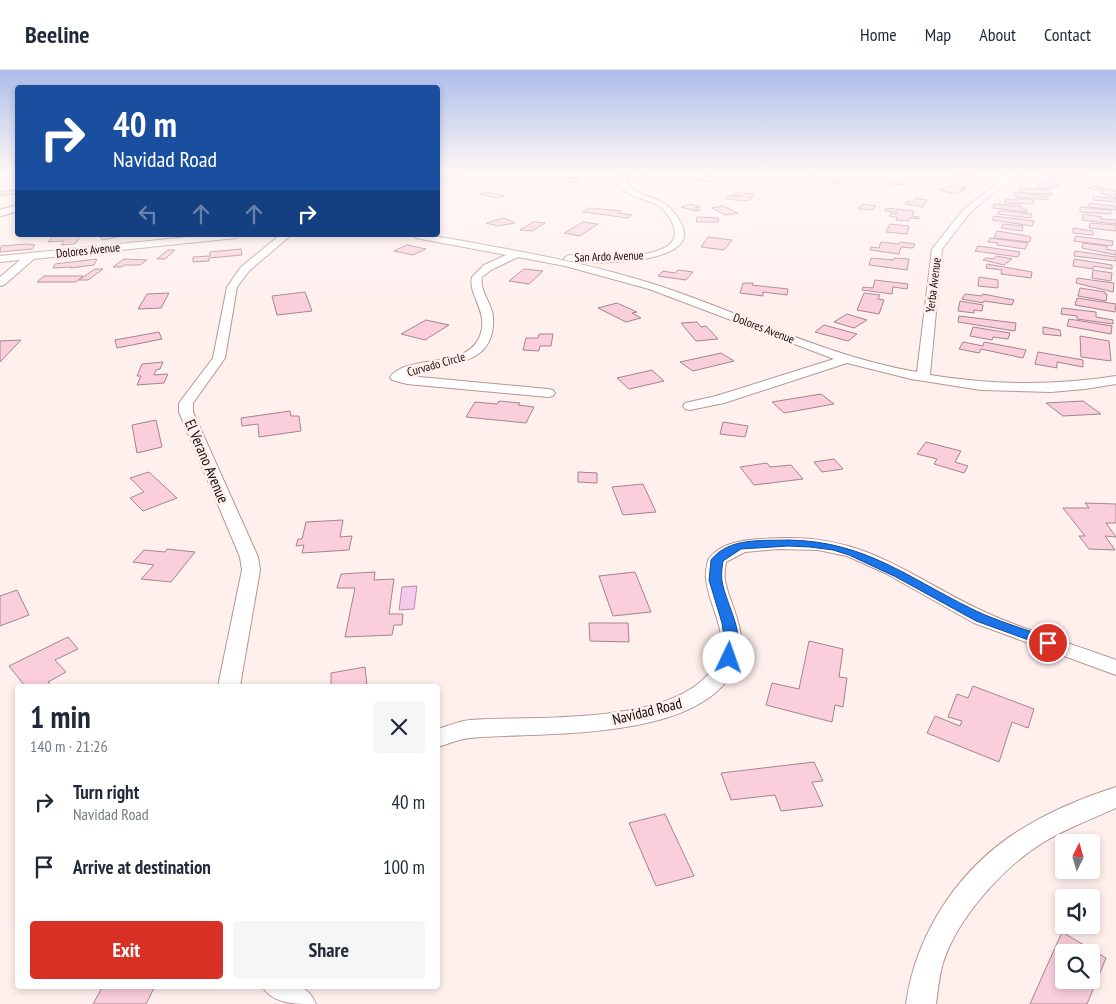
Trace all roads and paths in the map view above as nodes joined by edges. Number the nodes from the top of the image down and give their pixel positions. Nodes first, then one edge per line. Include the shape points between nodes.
1 (672, 216) edge
2 (963, 216) edge
3 (216, 237) edge
4 (284, 237) edge
5 (426, 237) edge
6 (514, 254) junction
7 (31, 256) junction
8 (533, 258) junction
9 (0, 259) edge
10 (0, 283) edge
11 (846, 359) junction
12 (923, 376) junction
13 (1116, 380) edge
14 (548, 393) dead end
15 (690, 406) dead end
16 (1116, 668) edge
17 (229, 684) edge
18 (440, 737) edge
19 (1116, 797) edge
20 (281, 989) edge
21 (301, 1004) edge
22 (921, 1004) edge

1 - 8 street, San Ardo Avenue via 679,227 679,240 672,248 657,254
2 - 12 street, Yerba Avenue via 937,249
3 - 7 street, Dolores Avenue
4 - 17 street, El Verano Avenue via 245,269 232,287 219,358 186,403 186,412 249,556 251,570
5 - 6 street, Dolores Avenue
6 - 8 street, Dolores Avenue
6 - 14 street, Curvado Circle via 486,269 476,279 486,308 483,343 473,353 396,377
7 - 9 street, Dolores Avenue
7 - 10 street
8 - 11 street, Dolores Avenue via 652,286
11 - 12 street, Dolores Avenue
11 - 15 street via 719,400
12 - 13 street, Dolores Avenue via 1026,387 1080,386
16 - 18 street, Navidad Road via 980,618 901,574 853,552 810,543 738,546 717,560 715,580 728,623 729,658 712,684 698,695 670,708 616,721 562,727 469,729
19 - 22 street via 1052,825 1023,842 985,875 951,916 937,941 926,968
20 - 21 street

